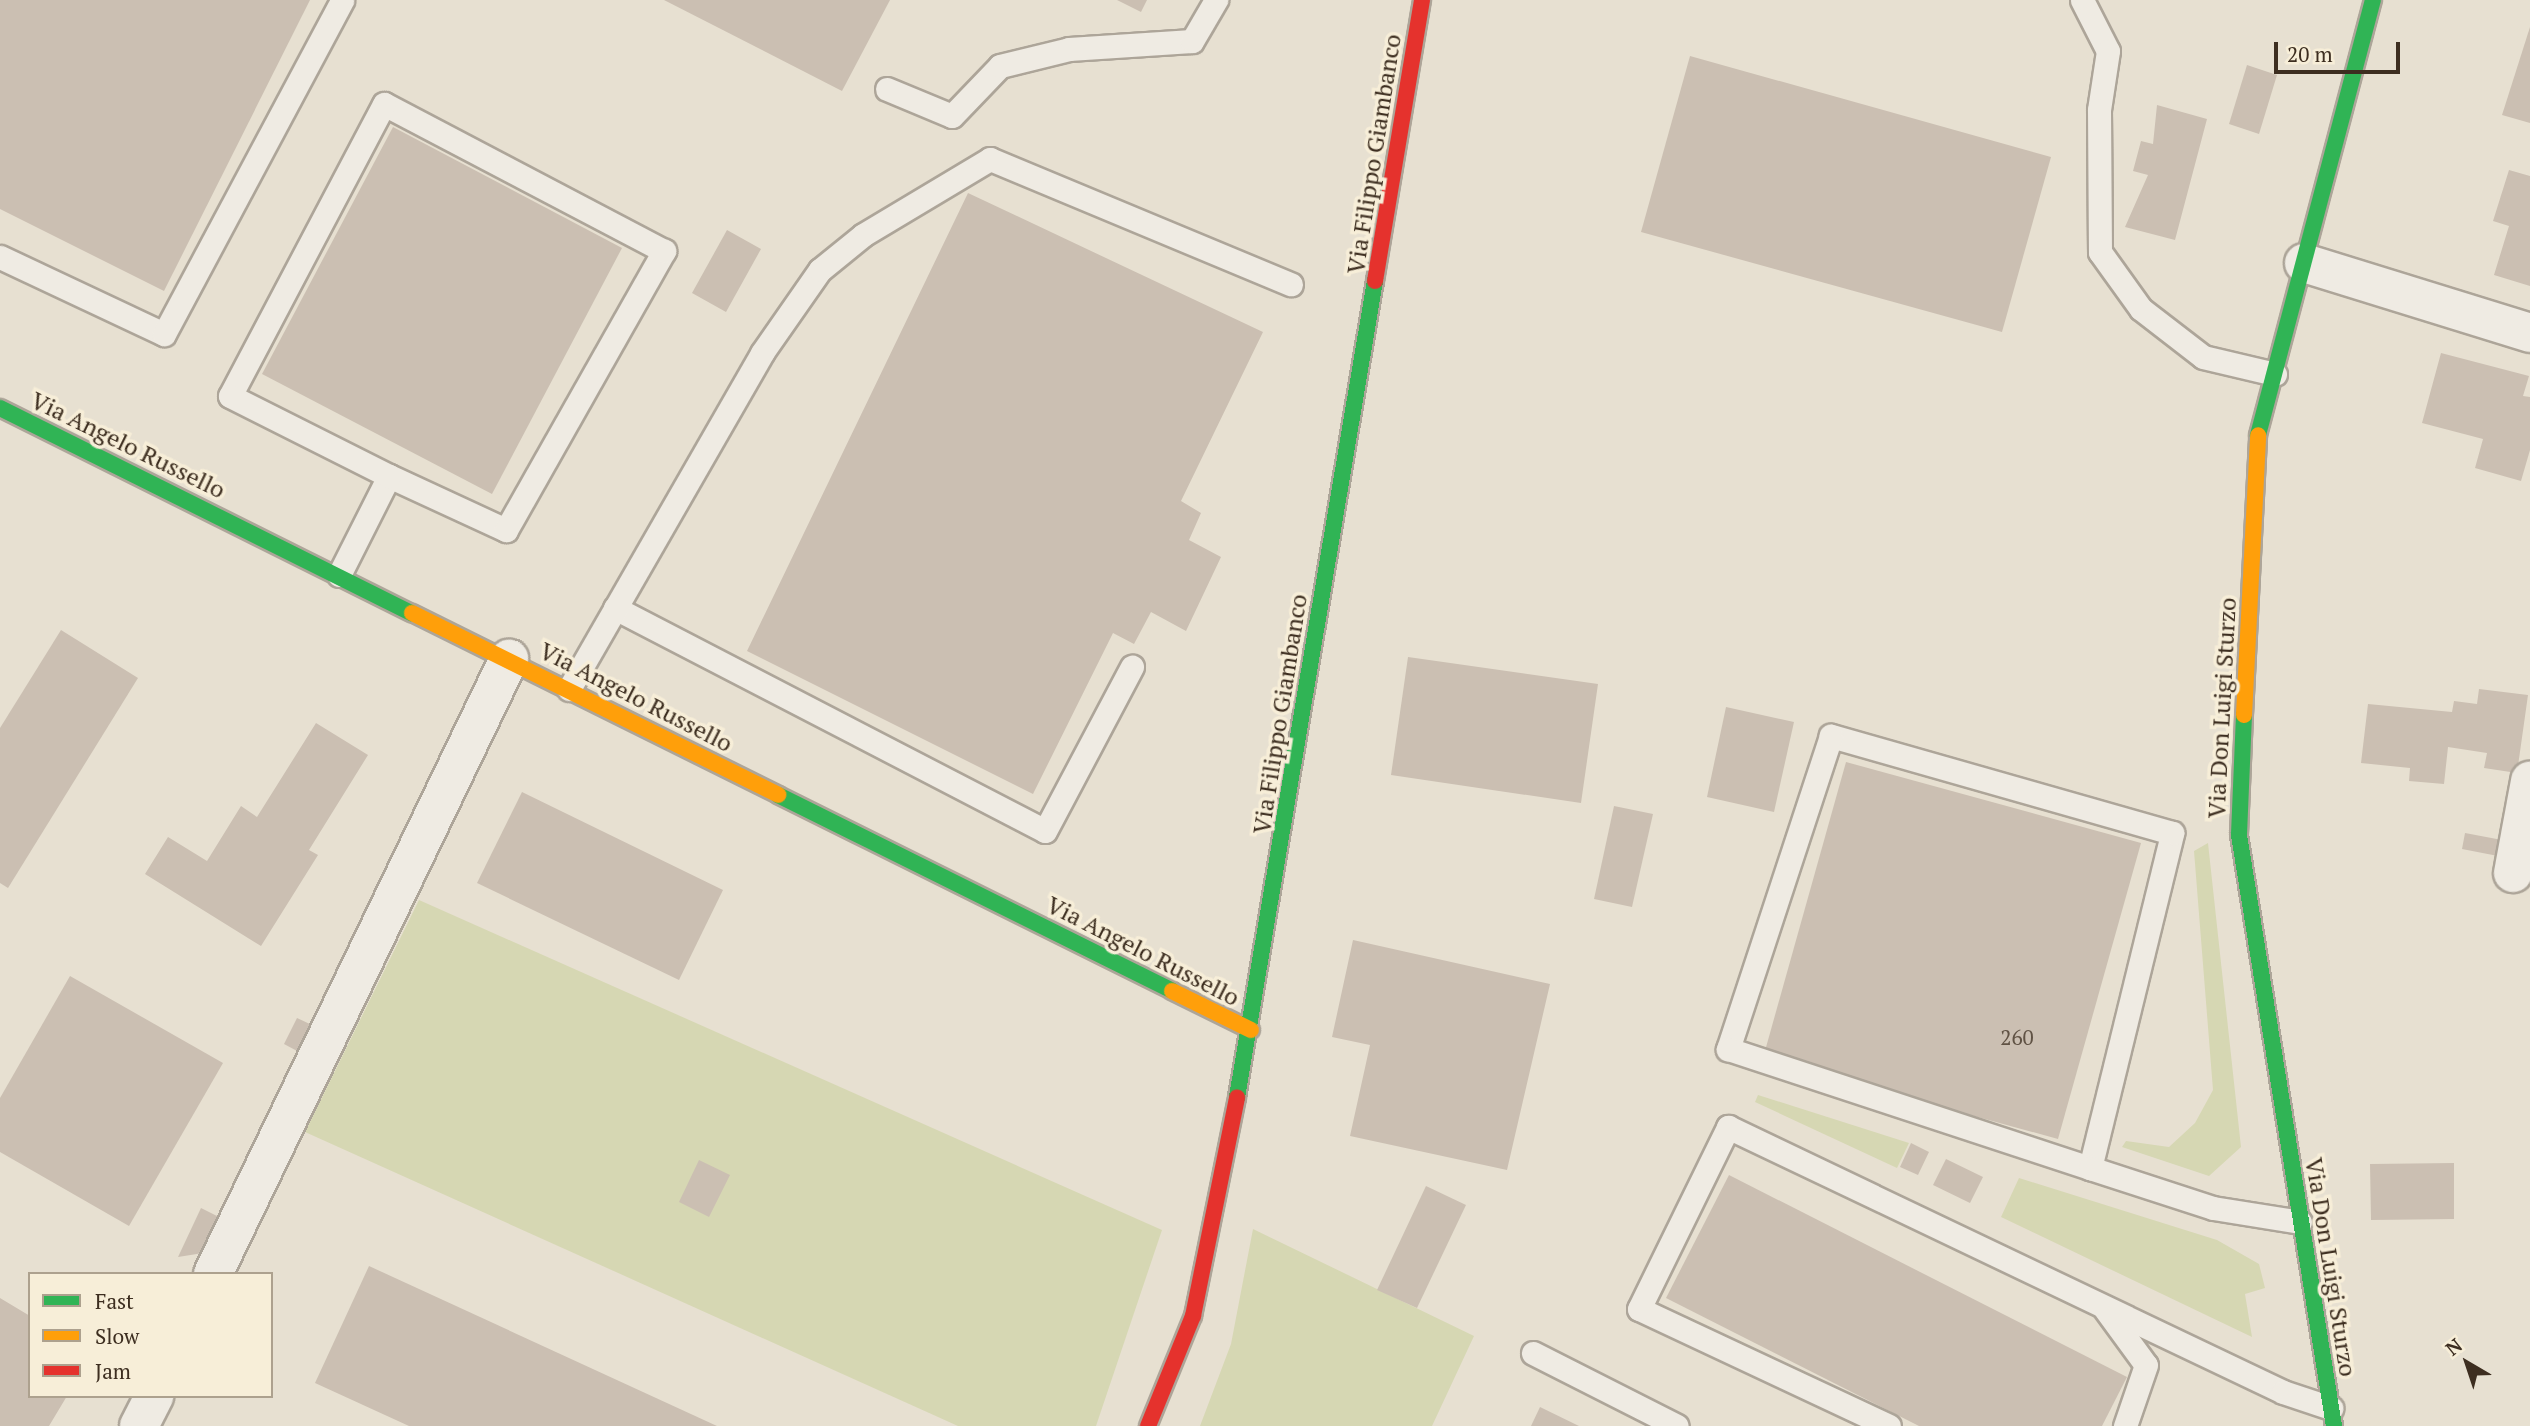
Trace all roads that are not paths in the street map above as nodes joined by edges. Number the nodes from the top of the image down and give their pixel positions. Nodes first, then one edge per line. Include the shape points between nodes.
1 (342, 0) edge
2 (1216, 0) edge
3 (1422, 0) edge
4 (2082, 0) edge
5 (2373, 0) edge
6 (887, 89) dead end
7 (0, 257) edge
8 (2304, 263) junction
9 (1291, 284) dead end
10 (2530, 333) edge
11 (2275, 374) junction
12 (0, 408) edge
13 (388, 476) junction
14 (339, 575) junction
15 (615, 608) junction
16 (509, 659) junction
17 (1132, 667) dead end
18 (569, 688) junction
19 (2530, 781) edge
20 (2512, 873) dead end
21 (1251, 1030) junction
22 (2090, 1168) junction
23 (2300, 1222) junction
24 (214, 1272) edge
25 (2103, 1306) junction
26 (1533, 1353) dead end
27 (153, 1398) edge
28 (2332, 1417) edge
29 (139, 1426) edge
30 (1149, 1426) edge
31 (1677, 1426) edge
32 (1889, 1426) edge
33 (2125, 1426) edge

1 - 7 lane via 164,334
2 - 6 lane via 1192,41 1069,50 1000,66 952,116
3 - 21 street, Via Filippo Giambanco
4 - 11 lane via 2108,51 2099,110 2100,252 2141,309 2203,357
5 - 8 street, Via Don Luigi Sturzo
8 - 10 street
8 - 11 street, Via Don Luigi Sturzo
9 - 15 lane via 990,159 863,235 820,270 762,353
11 - 23 street, Via Don Luigi Sturzo via 2257,441 2239,835
12 - 14 street, Via Angelo Russello
13 - 13 lane via 506,530 664,251 384,104 230,396
13 - 14 lane
14 - 16 street, Via Angelo Russello
15 - 17 lane via 1045,831
15 - 18 lane
16 - 18 street, Via Angelo Russello
16 - 24 street
18 - 21 street, Via Angelo Russello
19 - 20 street
21 - 30 street, Via Filippo Giambanco via 1194,1316
22 - 22 lane via 1728,1049 1831,736 2172,833
22 - 23 lane via 2213,1208
23 - 28 street, Via Don Luigi Sturzo
25 - 28 lane
25 - 32 lane via 1728,1127 1639,1309
25 - 33 lane via 2146,1365
26 - 31 lane
27 - 29 street

